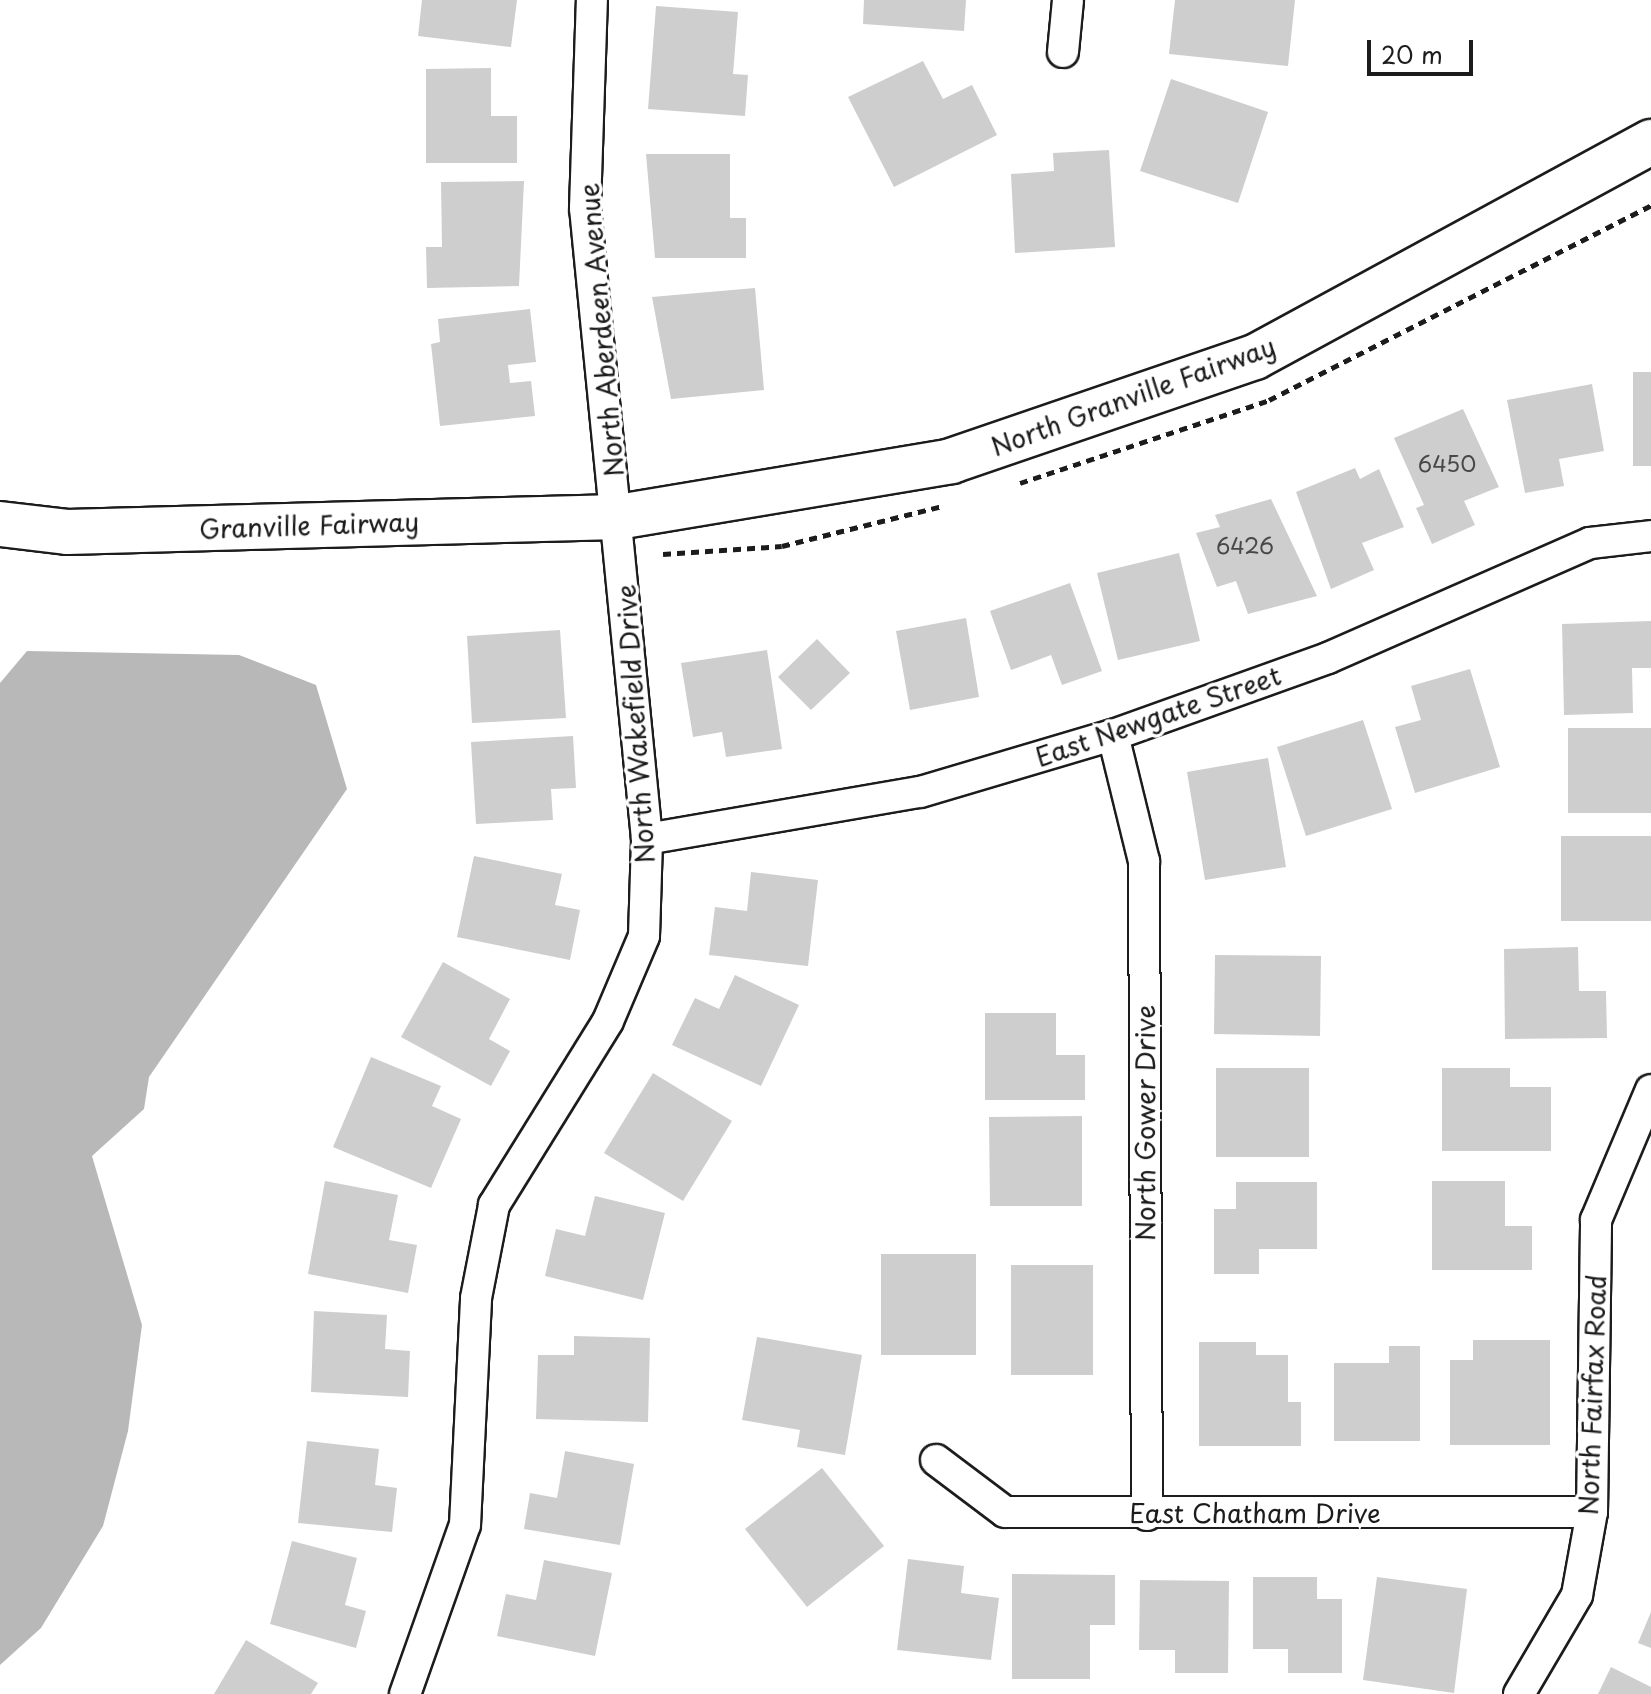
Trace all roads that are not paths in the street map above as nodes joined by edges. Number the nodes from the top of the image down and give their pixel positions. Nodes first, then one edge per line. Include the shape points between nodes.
1 (592, 0) edge
2 (1068, 0) edge
3 (1063, 52) dead end
4 (1651, 142) edge
5 (618, 517) junction
6 (0, 524) edge
7 (1651, 536) edge
8 (1113, 735) junction
9 (647, 839) junction
10 (1651, 1090) edge
11 (936, 1460) dead end
12 (1592, 1512) junction
13 (1147, 1515) junction
14 (405, 1694) edge
15 (1519, 1694) edge

1 - 5 street, North Aberdeen Avenue via 585,208
2 - 3 street
4 - 5 street, North Granville Fairway via 1255,357 951,461
5 - 6 street, Granville Fairway via 67,532
5 - 9 street, North Wakefield Drive
7 - 8 street, East Newgate Street via 1590,543 1328,658
8 - 9 street, East Newgate Street via 920,792
8 - 13 street, North Gower Drive via 1144,861
9 - 14 street, North Wakefield Drive via 644,936 608,1021 494,1205 476,1298 465,1525
10 - 12 street, North Fairfax Road via 1596,1220
11 - 13 street, East Chatham Drive via 1005,1512
12 - 13 street, East Chatham Drive
12 - 15 street, North Fairfax Road via 1577,1595

